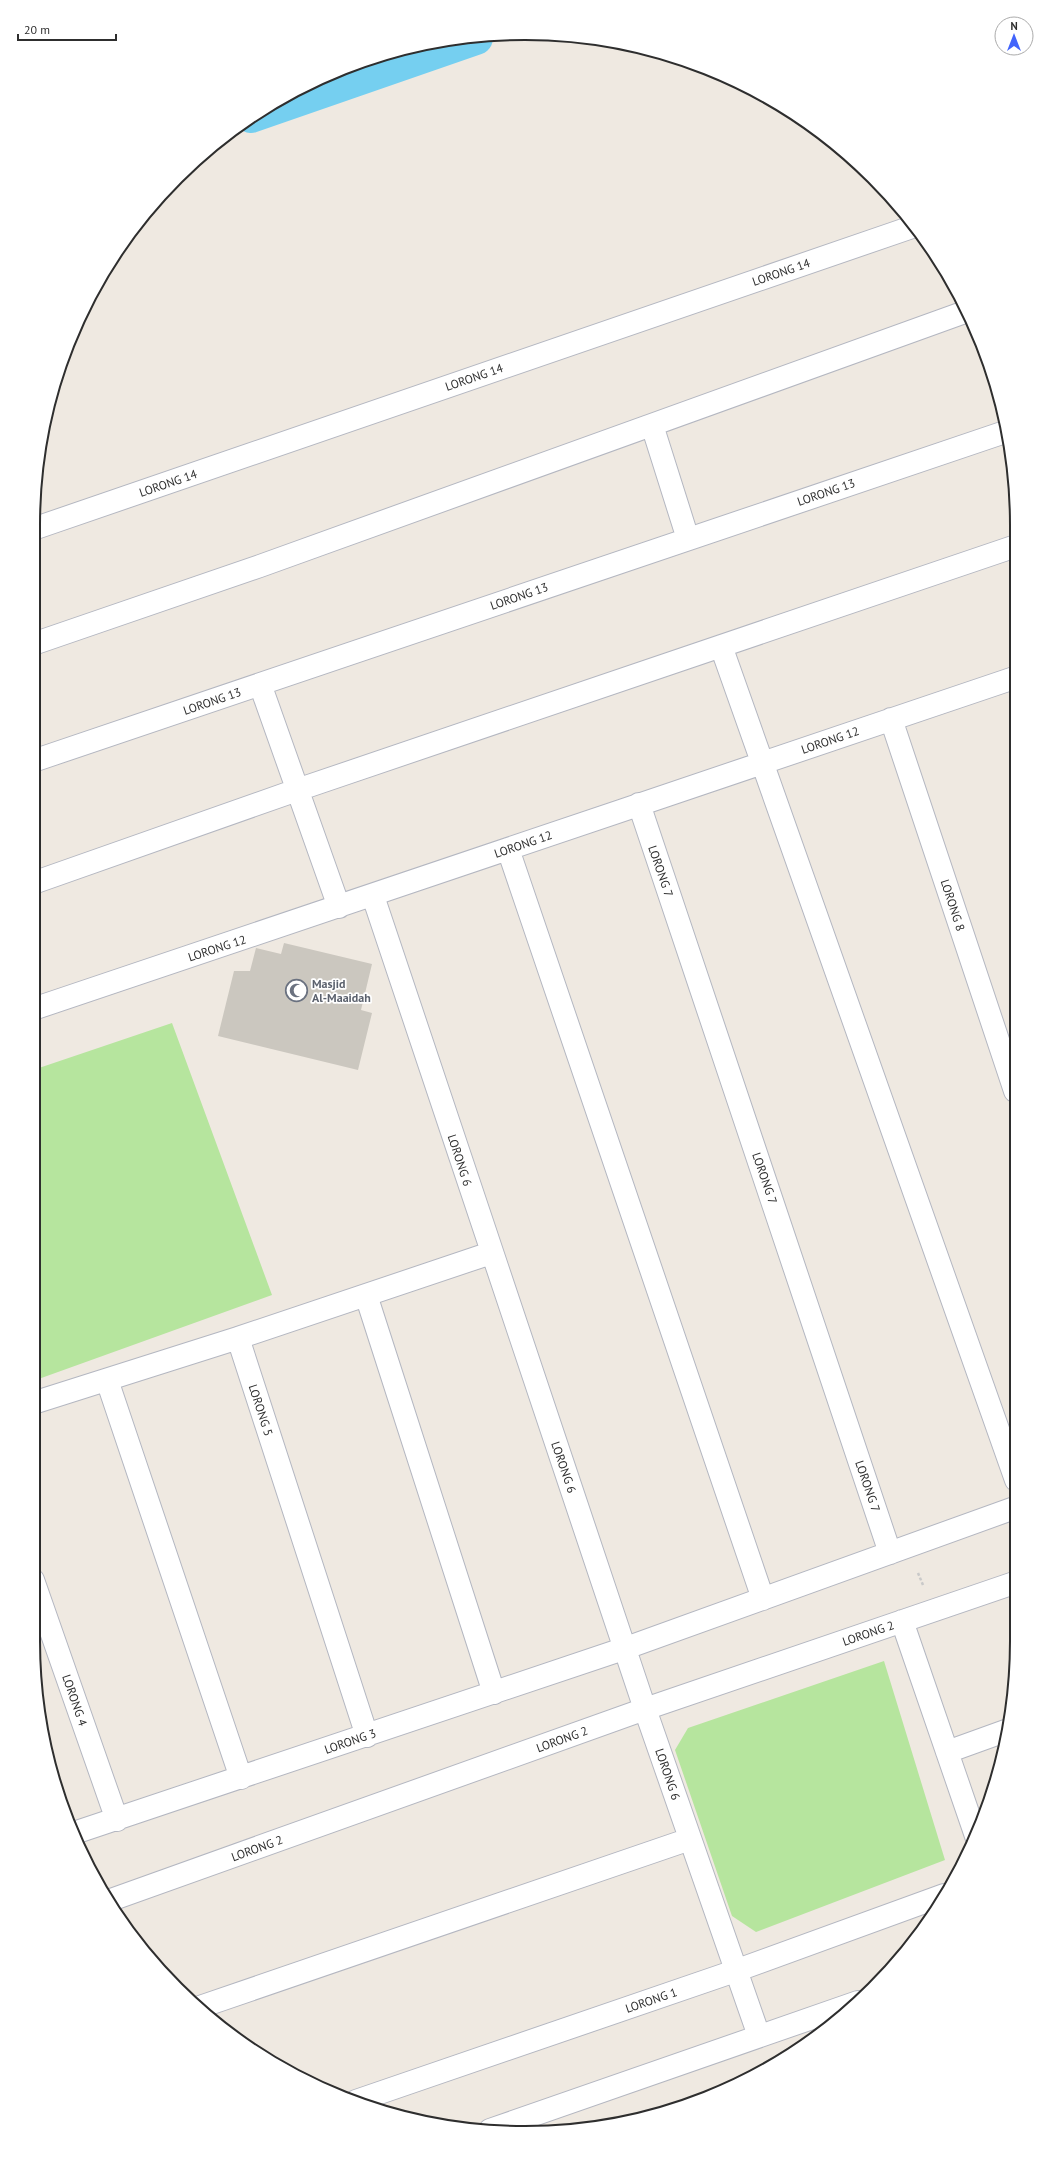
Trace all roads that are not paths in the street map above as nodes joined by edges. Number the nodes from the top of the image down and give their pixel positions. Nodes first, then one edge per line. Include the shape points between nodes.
1 (909, 228) edge
2 (961, 313) edge
3 (652, 425) junction
4 (1001, 433) edge
5 (40, 527) edge
6 (688, 539) junction
7 (1010, 549) edge
8 (40, 642) edge
9 (721, 646) junction
10 (1010, 679) edge
11 (260, 684) junction
12 (891, 719) junction
13 (40, 759) edge
14 (762, 763) junction
15 (297, 790) junction
16 (639, 804) junction
17 (508, 849) junction
18 (40, 880) edge
19 (373, 896) junction
20 (339, 907) junction
21 (40, 1007) edge
22 (1010, 1072) edge
23 (491, 1253) junction
24 (366, 1295) junction
25 (238, 1338) junction
26 (107, 1380) junction
27 (40, 1401) edge
28 (1010, 1463) edge
29 (1010, 1509) edge
30 (899, 1550) junction
31 (1010, 1584) edge
32 (763, 1599) junction
33 (40, 1600) edge
34 (902, 1621) junction
35 (626, 1648) junction
36 (494, 1693) junction
37 (645, 1709) junction
38 (1002, 1732) edge
39 (367, 1736) junction
40 (947, 1752) junction
41 (241, 1778) junction
42 (117, 1820) junction
43 (973, 1827) edge
44 (79, 1831) edge
45 (690, 1839) junction
46 (936, 1898) edge
47 (115, 1899) edge
48 (735, 1971) junction
49 (205, 2006) edge
50 (844, 2007) edge
51 (759, 2036) junction
52 (364, 2098) edge
53 (503, 2125) edge

1 - 5 street, LORONG 14
2 - 3 street
3 - 6 street
3 - 8 street
4 - 6 street, LORONG 13
6 - 11 street, LORONG 13
7 - 9 street
9 - 14 street
9 - 15 street
10 - 12 street, LORONG 12
11 - 13 street, LORONG 13
11 - 15 street
12 - 14 street, LORONG 12
12 - 22 street, LORONG 8
14 - 16 street, LORONG 12
14 - 28 street
15 - 18 street
15 - 20 street
16 - 17 street, LORONG 12
16 - 30 street, LORONG 7
17 - 19 street, LORONG 12
17 - 32 street
19 - 20 street, LORONG 12
19 - 23 street, LORONG 6
20 - 21 street, LORONG 12
23 - 24 street
23 - 35 street, LORONG 6
24 - 25 street
24 - 36 street
25 - 26 street
25 - 39 street, LORONG 5
26 - 27 street
26 - 41 street
29 - 30 street, LORONG 3
30 - 32 street, LORONG 3
31 - 34 street, LORONG 2
32 - 35 street, LORONG 3
33 - 42 street, LORONG 4
34 - 37 street, LORONG 2
34 - 40 street
35 - 36 street, LORONG 3
35 - 37 street, LORONG 6
36 - 39 street, LORONG 3
37 - 45 street, LORONG 6
37 - 47 street, LORONG 2
38 - 40 street
39 - 41 street, LORONG 3
40 - 43 street
41 - 42 street, LORONG 3
42 - 44 street, LORONG 3
45 - 48 street, LORONG 6
45 - 49 street
46 - 48 street, LORONG 1
48 - 51 street, LORONG 6
48 - 52 street, LORONG 1
50 - 51 street
51 - 53 street

